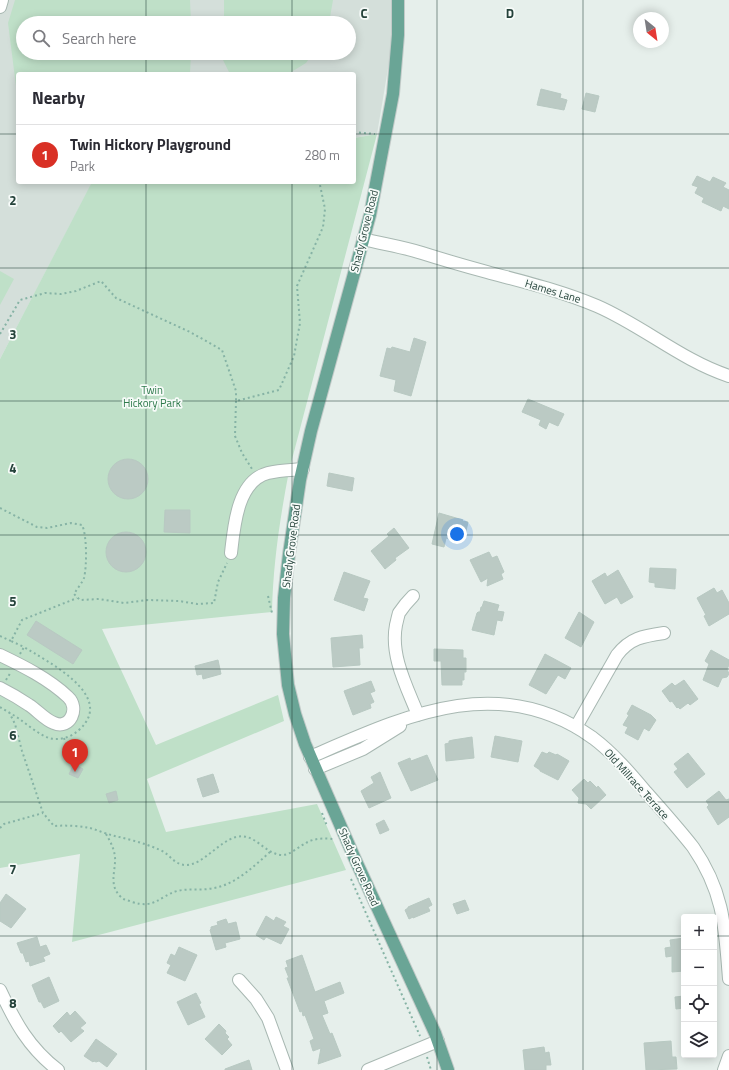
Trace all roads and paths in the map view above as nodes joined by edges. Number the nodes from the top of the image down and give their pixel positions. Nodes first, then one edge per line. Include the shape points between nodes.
1 (2, 0) edge
2 (398, 0) edge
3 (0, 7) edge
4 (356, 132) edge
5 (377, 135) dead end
6 (320, 184) edge
7 (363, 239) junction
8 (0, 334) edge
9 (729, 376) edge
10 (236, 401) junction
11 (302, 469) junction
12 (258, 478) junction
13 (0, 508) edge
14 (231, 553) joint
15 (413, 596) dead end
16 (78, 598) junction
17 (664, 633) dead end
18 (0, 636) edge
19 (11, 641) junction
20 (24, 648) junction
21 (0, 655) edge
22 (18, 658) dead end
23 (13, 667) dead end
24 (2, 686) edge
25 (0, 707) edge
26 (9, 712) junction
27 (418, 715) junction
28 (576, 727) junction
29 (64, 738) junction
30 (66, 744) dead end
31 (310, 757) junction
32 (315, 769) junction
33 (43, 814) junction
34 (0, 828) edge
35 (106, 834) junction
36 (336, 845) dead end
37 (270, 852) junction
38 (350, 877) dead end
39 (729, 979) edge
40 (239, 980) dead end
41 (0, 990) edge
42 (419, 1034) dead end
43 (438, 1041) junction
44 (426, 1052) dead end
45 (729, 1056) edge
46 (58, 1070) edge
47 (287, 1070) edge
48 (368, 1070) edge
49 (432, 1070) edge
50 (448, 1070) edge
51 (724, 1070) edge

1 - 3 street
2 - 7 main road, Shady Grove Road via 393,94
4 - 5 path
6 - 10 path via 325,209 323,227 297,286 300,323 294,356 279,390
7 - 9 street, Hames Lane via 422,253 575,297 631,322 682,355
7 - 11 main road, Shady Grove Road
8 - 10 path via 20,300 45,293 61,294 101,281 116,298 190,332 222,350 236,391
10 - 12 path via 235,436 242,453
11 - 12 street via 268,473
11 - 31 main road, Shady Grove Road via 289,554 283,634 288,685
12 - 14 street via 239,503
13 - 16 path via 36,527 47,528 71,523 82,525 86,546 84,578 74,594
14 - 16 path via 218,582 214,603 148,600 124,603
15 - 27 street via 399,614 394,643 397,659
16 - 19 path via 22,620
17 - 28 street via 633,639 624,646
18 - 19 path
19 - 20 path
20 - 22 path
20 - 29 path via 76,681 85,693 89,708 85,723 74,734
21 - 24 street via 56,687 72,702 74,708 71,718 61,724 54,723
23 - 24 path
25 - 26 path
26 - 29 path via 47,737
26 - 33 path
27 - 28 street, Old Millrace Terrace via 445,707 468,704 508,704 551,715
27 - 31 street, Old Millrace Terrace via 373,730
27 - 32 street, Old Millrace Terrace via 363,749
28 - 39 street, Old Millrace Terrace via 594,738 626,768 702,859 721,905
29 - 30 path
31 - 32 main road, Shady Grove Road
32 - 43 main road, Shady Grove Road
33 - 34 path via 4,824
33 - 35 path via 54,826 91,828
35 - 37 path via 148,845 162,851 177,864 187,865 202,859 227,840 238,837 247,836
35 - 37 path via 114,855 113,881 116,892 122,898 139,904 150,904 177,892 215,888 228,883 241,877
36 - 37 path via 333,839 316,839 284,855
38 - 42 path
40 - 47 street via 268,1018
41 - 46 street via 25,1038
43 - 48 street
43 - 50 main road, Shady Grove Road
44 - 49 path
45 - 51 street

